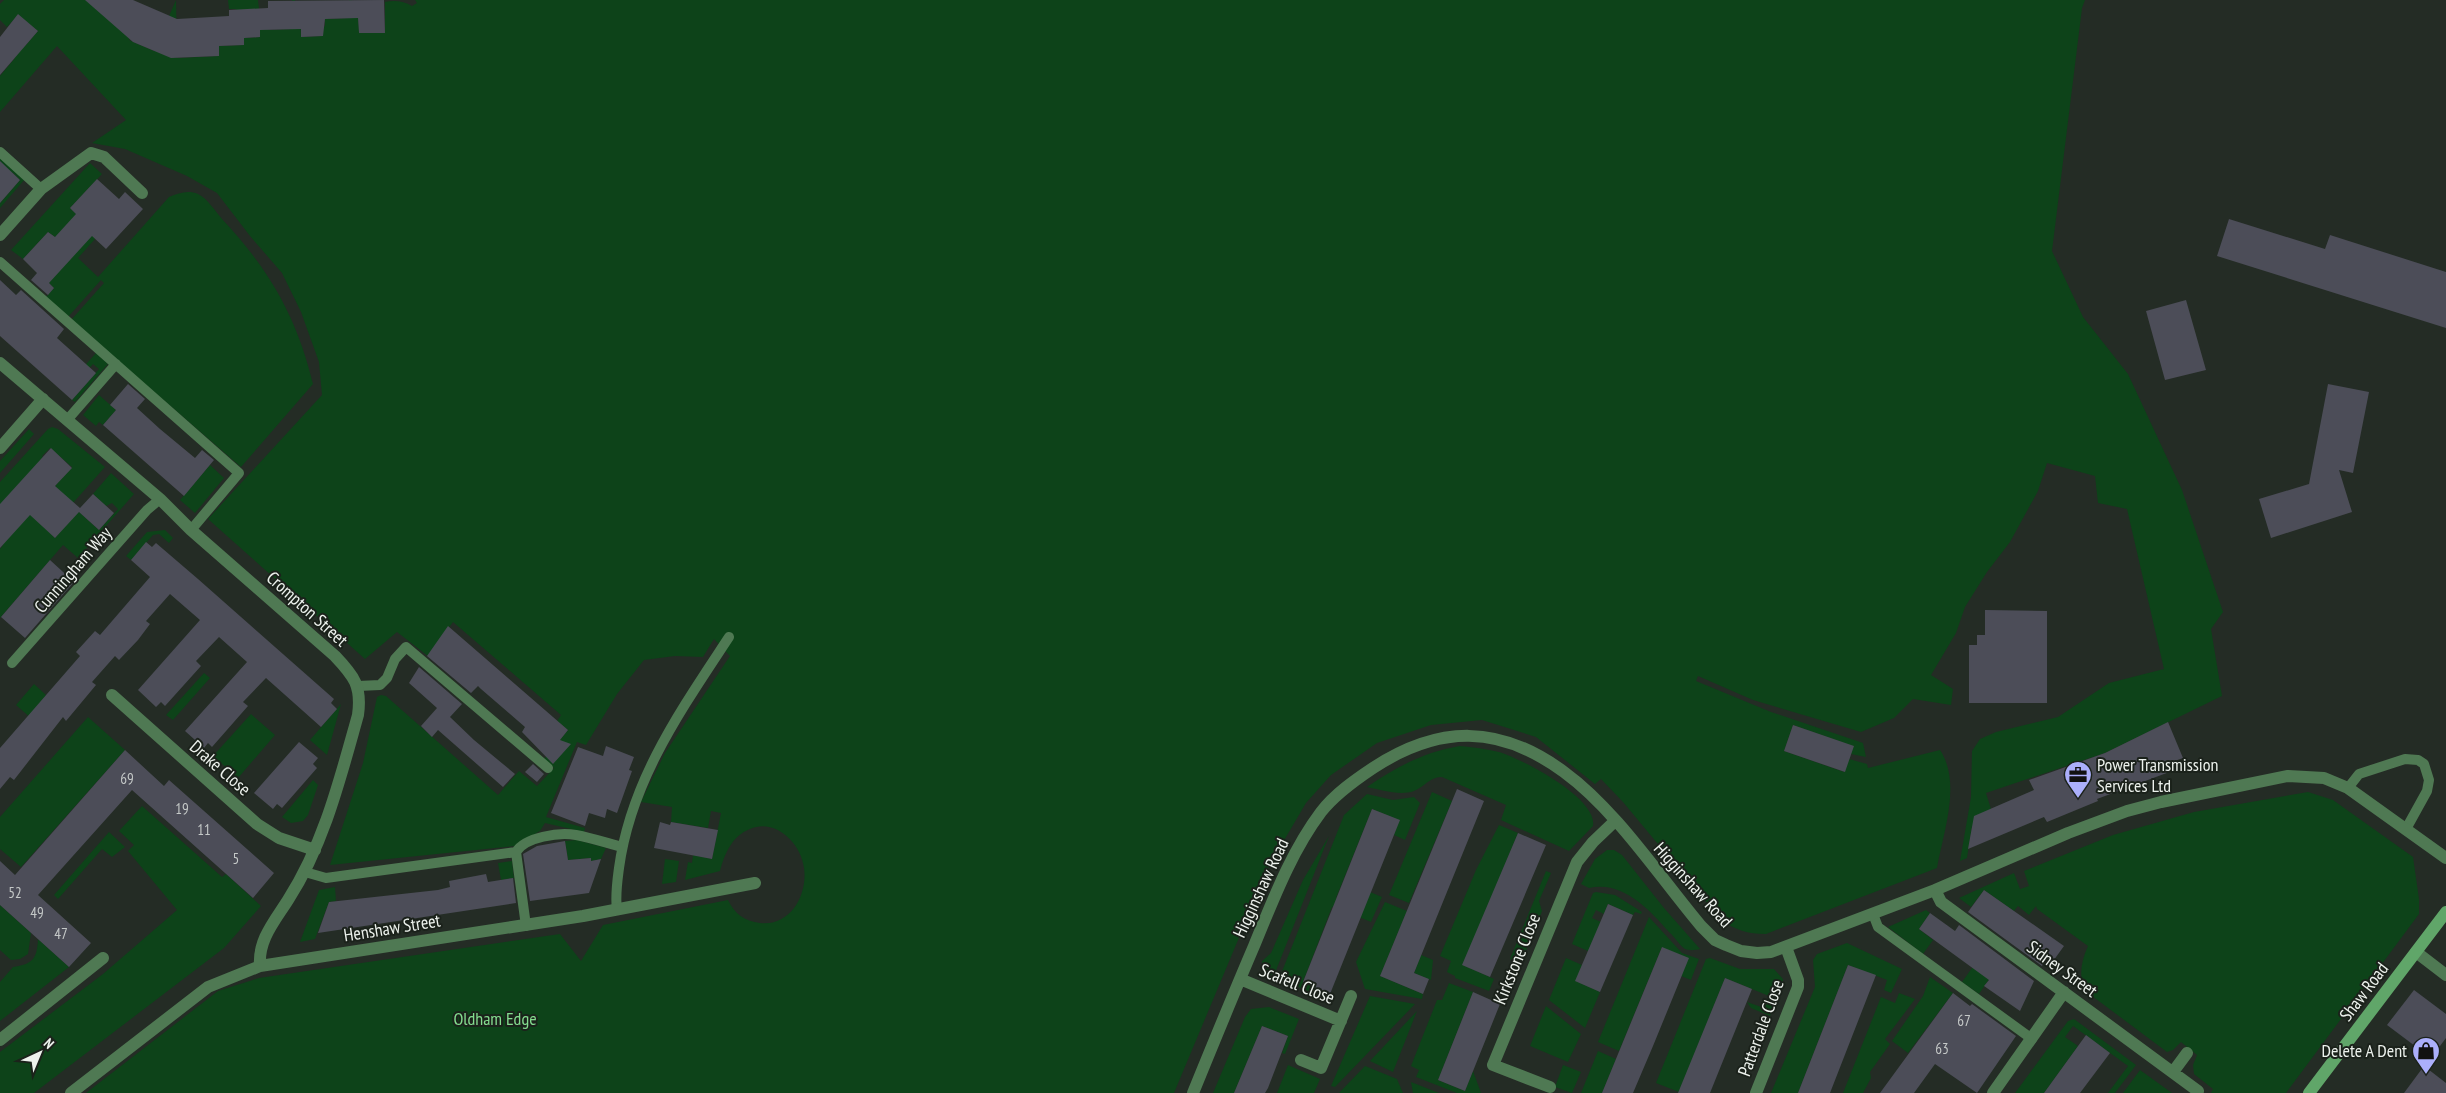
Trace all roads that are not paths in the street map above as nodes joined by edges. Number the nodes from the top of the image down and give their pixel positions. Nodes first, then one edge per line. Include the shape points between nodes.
1 (0, 152) edge
2 (42, 188) junction
3 (142, 193) dead end
4 (0, 235) edge
5 (0, 262) edge
6 (0, 363) edge
7 (116, 364) junction
8 (43, 399) junction
9 (68, 419) junction
10 (0, 448) edge
11 (160, 498) junction
12 (191, 530) junction
13 (729, 637) dead end
14 (12, 663) dead end
15 (358, 686) junction
16 (112, 695) dead end
17 (548, 768) dead end
18 (2348, 788) junction
19 (1615, 822) junction
20 (2406, 829) junction
21 (622, 847) junction
22 (315, 850) junction
23 (516, 852) junction
24 (2446, 858) edge
25 (306, 872) junction
26 (755, 883) dead end
27 (1935, 890) junction
28 (617, 910) junction
29 (2446, 912) edge
30 (1873, 914) junction
31 (526, 926) junction
32 (1786, 947) junction
33 (2416, 952) junction
34 (103, 958) dead end
35 (260, 966) junction
36 (2446, 975) edge
37 (1240, 979) junction
38 (2064, 992) junction
39 (1351, 996) dead end
40 (1341, 1021) junction
41 (0, 1040) edge
42 (2032, 1040) junction
43 (2187, 1054) dead end
44 (1301, 1060) dead end
45 (2173, 1072) junction
46 (1550, 1087) dead end
47 (2198, 1091) dead end
48 (71, 1093) edge
49 (1194, 1093) edge
50 (1756, 1093) edge
51 (1993, 1093) edge
52 (2309, 1093) edge

1 - 2 lane
2 - 3 street via 91,153 104,157
2 - 4 street
5 - 7 lane
6 - 8 street, Crompton Street
7 - 9 lane
7 - 12 lane via 238,473
8 - 9 street, Crompton Street
8 - 10 street
9 - 11 street, Crompton Street
11 - 12 street, Crompton Street
11 - 14 lane, Cunningham Way
12 - 15 street, Crompton Street via 335,656
13 - 21 lane via 666,736 634,800
15 - 17 lane via 380,685 387,678 394,659 406,647
15 - 22 street via 358,714
16 - 22 street, Drake Close via 257,824 279,838
18 - 20 street, Higginshaw Road
18 - 20 lane via 2359,774 2405,759 2424,764 2430,780 2427,792
18 - 27 street, Higginshaw Road via 2324,778 2288,776 2161,802 2068,833
19 - 32 street, Higginshaw Road via 1715,940 1742,951 1757,953
19 - 37 street, Higginshaw Road via 1564,772 1517,745 1492,738 1448,736 1400,752 1351,784 1323,810 1294,856
19 - 46 street, Kirkstone Close via 1592,842 1577,862 1492,1065
20 - 24 street, Higginshaw Road
21 - 23 lane via 574,834 534,838 520,844
21 - 28 lane via 615,898
22 - 25 street
23 - 25 lane via 326,878
23 - 31 lane
25 - 35 street via 269,929 259,951
26 - 28 street, Henshaw Street
27 - 30 street, Higginshaw Road
27 - 38 street, Sidney Street via 1941,902
28 - 31 street, Henshaw Street
29 - 33 main road, Shaw Road
30 - 32 street, Higginshaw Road
30 - 42 lane via 1878,927
31 - 35 street, Henshaw Street
32 - 50 street, Patterdale Close via 1798,987
33 - 36 street
33 - 52 main road, Shaw Road
34 - 41 street
35 - 48 street, Henshaw Street via 208,987
37 - 40 street, Scafell Close
37 - 49 street, Higginshaw Road
38 - 42 street
38 - 45 street, Sidney Street
39 - 40 street, Scafell Close
40 - 44 street, Scafell Close via 1321,1068
42 - 51 street
43 - 45 street
45 - 47 street, Sidney Street

